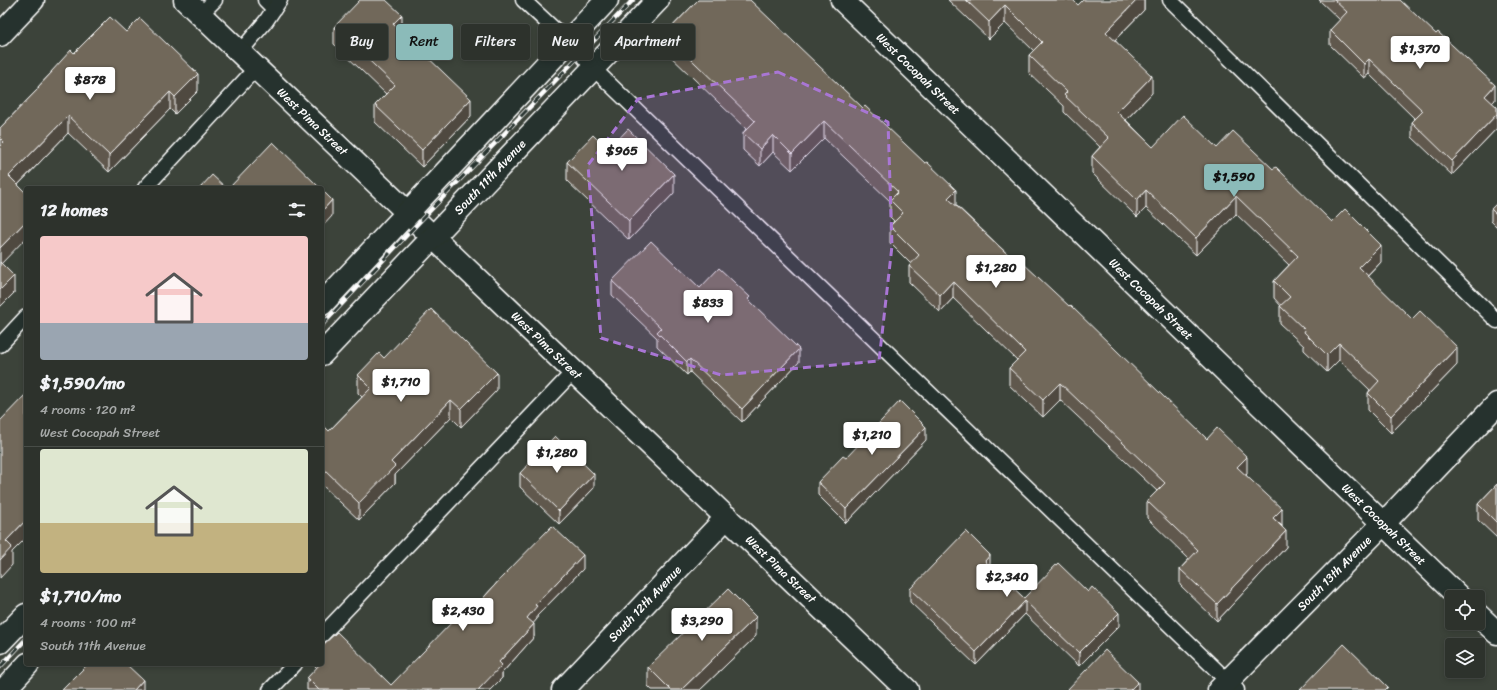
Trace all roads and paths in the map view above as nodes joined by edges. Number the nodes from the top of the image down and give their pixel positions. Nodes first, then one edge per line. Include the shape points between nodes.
1 (33, 0) edge
2 (523, 0) edge
3 (607, 0) edge
4 (658, 0) edge
5 (842, 0) edge
6 (1170, 0) edge
7 (273, 3) edge
8 (200, 5) edge
9 (548, 24) edge
10 (584, 24) edge
11 (0, 36) edge
12 (240, 52) junction
13 (550, 60) edge
14 (586, 60) edge
15 (256, 68) junction
16 (593, 68) junction
17 (147, 186) edge
18 (409, 213) junction
19 (433, 236) junction
20 (324, 302) edge
21 (24, 319) edge
22 (1497, 321) edge
23 (0, 345) edge
24 (324, 352) edge
25 (574, 371) junction
26 (1497, 404) edge
27 (727, 517) junction
28 (1383, 524) junction
29 (1452, 590) edge
30 (24, 617) edge
31 (1485, 622) edge
32 (324, 633) edge
33 (1497, 633) edge
34 (0, 642) edge
35 (26, 666) edge
36 (293, 666) edge
37 (1228, 687) edge
38 (4, 690) edge
39 (270, 690) edge
40 (563, 690) edge
41 (908, 690) edge

1 - 11 street
2 - 9 lane
3 - 10 street
4 - 16 street, South 11th Avenue
5 - 28 street, West Cocopah Street
6 - 22 lane
7 - 12 lane via 266,21
8 - 12 street, West Pima Street
12 - 15 street, West Pima Street
13 - 18 street
14 - 16 lane
15 - 17 lane
15 - 18 street, West Pima Street
16 - 19 street, South 11th Avenue
16 - 37 lane
18 - 19 street, West Pima Street
18 - 20 street
19 - 24 street, South 11th Avenue
19 - 25 street, West Pima Street
21 - 23 lane
25 - 27 street, West Pima Street
25 - 32 lane
26 - 28 street, South 13th Avenue
27 - 40 street, South 12th Avenue
27 - 41 street, West Pima Street
28 - 29 street, West Cocopah Street
28 - 37 street, South 13th Avenue
30 - 34 street
31 - 33 street
35 - 38 street
36 - 39 lane

